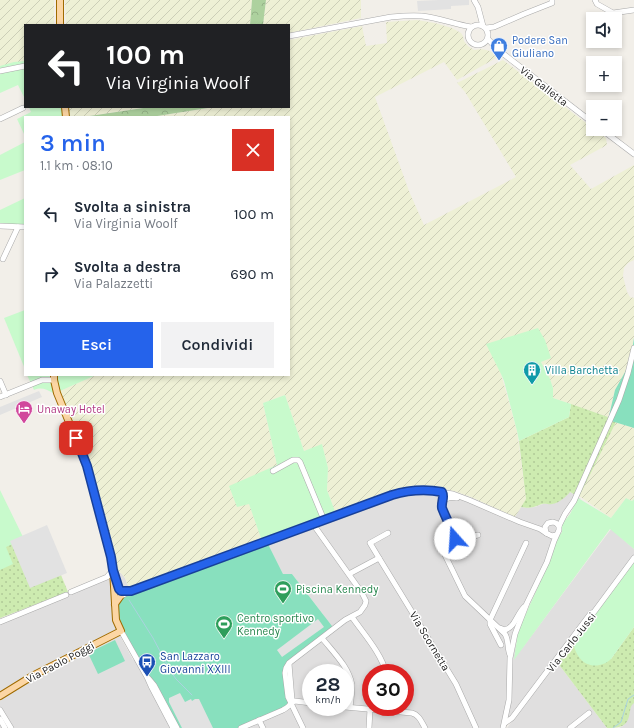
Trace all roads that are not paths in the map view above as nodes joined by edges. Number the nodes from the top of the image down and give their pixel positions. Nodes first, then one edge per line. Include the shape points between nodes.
1 (60, 0) edge
2 (474, 0) edge
3 (552, 0) edge
4 (595, 0) edge
5 (634, 10) edge
6 (480, 16) junction
7 (60, 24) edge
8 (457, 25) junction
9 (473, 26) junction
10 (484, 27) junction
11 (494, 27) junction
12 (467, 34) junction
13 (290, 36) edge
14 (488, 37) junction
15 (482, 45) junction
16 (497, 49) junction
17 (24, 66) edge
18 (0, 71) edge
19 (22, 108) dead end
20 (586, 117) edge
21 (0, 119) edge
22 (611, 136) edge
23 (634, 154) edge
24 (0, 226) edge
25 (18, 227) junction
26 (24, 227) edge
27 (2, 259) dead end
28 (634, 348) edge
29 (54, 378) edge
30 (0, 381) edge
31 (6, 395) junction
32 (0, 397) edge
33 (273, 472) dead end
34 (414, 491) junction
35 (442, 492) junction
36 (469, 500) junction
37 (442, 504) junction
38 (565, 514) junction
39 (324, 520) junction
40 (551, 523) junction
41 (314, 524) junction
42 (527, 525) junction
43 (559, 526) junction
44 (388, 533) dead end
45 (547, 534) junction
46 (478, 535) dead end
47 (556, 535) junction
48 (455, 539) junction
49 (526, 543) dead end
50 (551, 548) junction
51 (379, 558) junction
52 (634, 558) edge
53 (113, 570) junction
54 (349, 574) junction
55 (107, 577) junction
56 (113, 580) junction
57 (72, 592) dead end
58 (118, 593) junction
59 (66, 595) dead end
60 (527, 603) junction
61 (352, 617) junction
62 (490, 620) junction
63 (0, 622) edge
64 (499, 628) junction
65 (121, 631) junction
66 (323, 639) junction
67 (501, 645) dead end
68 (510, 658) junction
69 (289, 663) junction
70 (343, 664) edge
71 (383, 664) edge
72 (289, 672) junction
73 (147, 677) junction
74 (0, 696) edge
75 (302, 702) edge
76 (292, 705) junction
77 (0, 710) edge
78 (414, 713) edge
79 (589, 713) dead end
80 (370, 716) edge
81 (0, 719) edge
82 (259, 720) junction
83 (504, 725) edge
84 (5, 728) edge
85 (11, 728) edge
86 (173, 728) edge
87 (177, 728) edge
88 (241, 728) edge
89 (263, 728) edge
90 (303, 728) edge
91 (369, 728) edge
92 (424, 728) edge
93 (476, 728) edge
94 (570, 728) edge

1 - 7 main road
2 - 6 street
3 - 11 street via 552,3
4 - 5 street via 597,4 613,13
6 - 9 street
6 - 10 street
8 - 9 street
8 - 12 street
8 - 13 street via 423,16 407,15
9 - 10 street
9 - 12 street
10 - 11 street
10 - 14 street
11 - 14 street
12 - 15 street via 472,44
14 - 15 street
14 - 16 street, Via Galletta
15 - 16 street, Via Galletta
16 - 20 street, Via Galletta
17 - 18 street
19 - 21 street
22 - 23 street
24 - 25 street
25 - 26 street
25 - 27 street
28 - 38 street via 620,400 574,502
29 - 31 street via 42,380
29 - 53 main road via 57,392 87,466
30 - 31 street
31 - 32 street
33 - 39 street via 293,460 298,460
34 - 35 street
34 - 37 street via 434,494
34 - 39 street via 392,495
35 - 36 street
35 - 37 street
36 - 37 street via 450,497
36 - 42 street
37 - 48 street
38 - 40 street
38 - 43 street
39 - 41 street
40 - 42 street via 540,526
40 - 43 street
40 - 45 street via 546,527
41 - 54 street
41 - 58 street via 131,591
42 - 45 street via 543,530
43 - 47 street
44 - 51 street, Via Scornetta via 370,543
45 - 47 street
45 - 50 street
46 - 48 street
47 - 50 street, Via Carlo Jussi
48 - 62 street via 444,546 445,555 464,596
49 - 62 street
50 - 60 street, Via Carlo Jussi
51 - 54 street
51 - 93 street, Via Scornetta via 456,684
52 - 83 street, Via Carlo Jussi via 512,718
53 - 55 street
53 - 56 main road
53 - 58 main road
54 - 61 street via 366,601 362,609
55 - 56 street
55 - 57 street
56 - 58 main road
58 - 65 main road via 114,606
59 - 63 street
60 - 64 street via 512,626 505,630
60 - 68 street, Via Carlo Jussi via 515,634
61 - 66 street
61 - 71 street
62 - 64 street
62 - 67 street
64 - 68 street via 507,637
65 - 73 street
65 - 74 main road, Via Paolo Poggi via 34,675
66 - 69 street
66 - 70 street
66 - 72 street via 294,663
68 - 83 street, Via Carlo Jussi via 509,700
69 - 72 street
69 - 76 street via 285,673 288,697
72 - 76 street
73 - 86 street
73 - 87 street
75 - 76 street via 295,701
76 - 82 street
76 - 90 street
77 - 85 street
78 - 92 street
79 - 94 street
80 - 91 street
81 - 84 street
82 - 88 street
82 - 89 street

